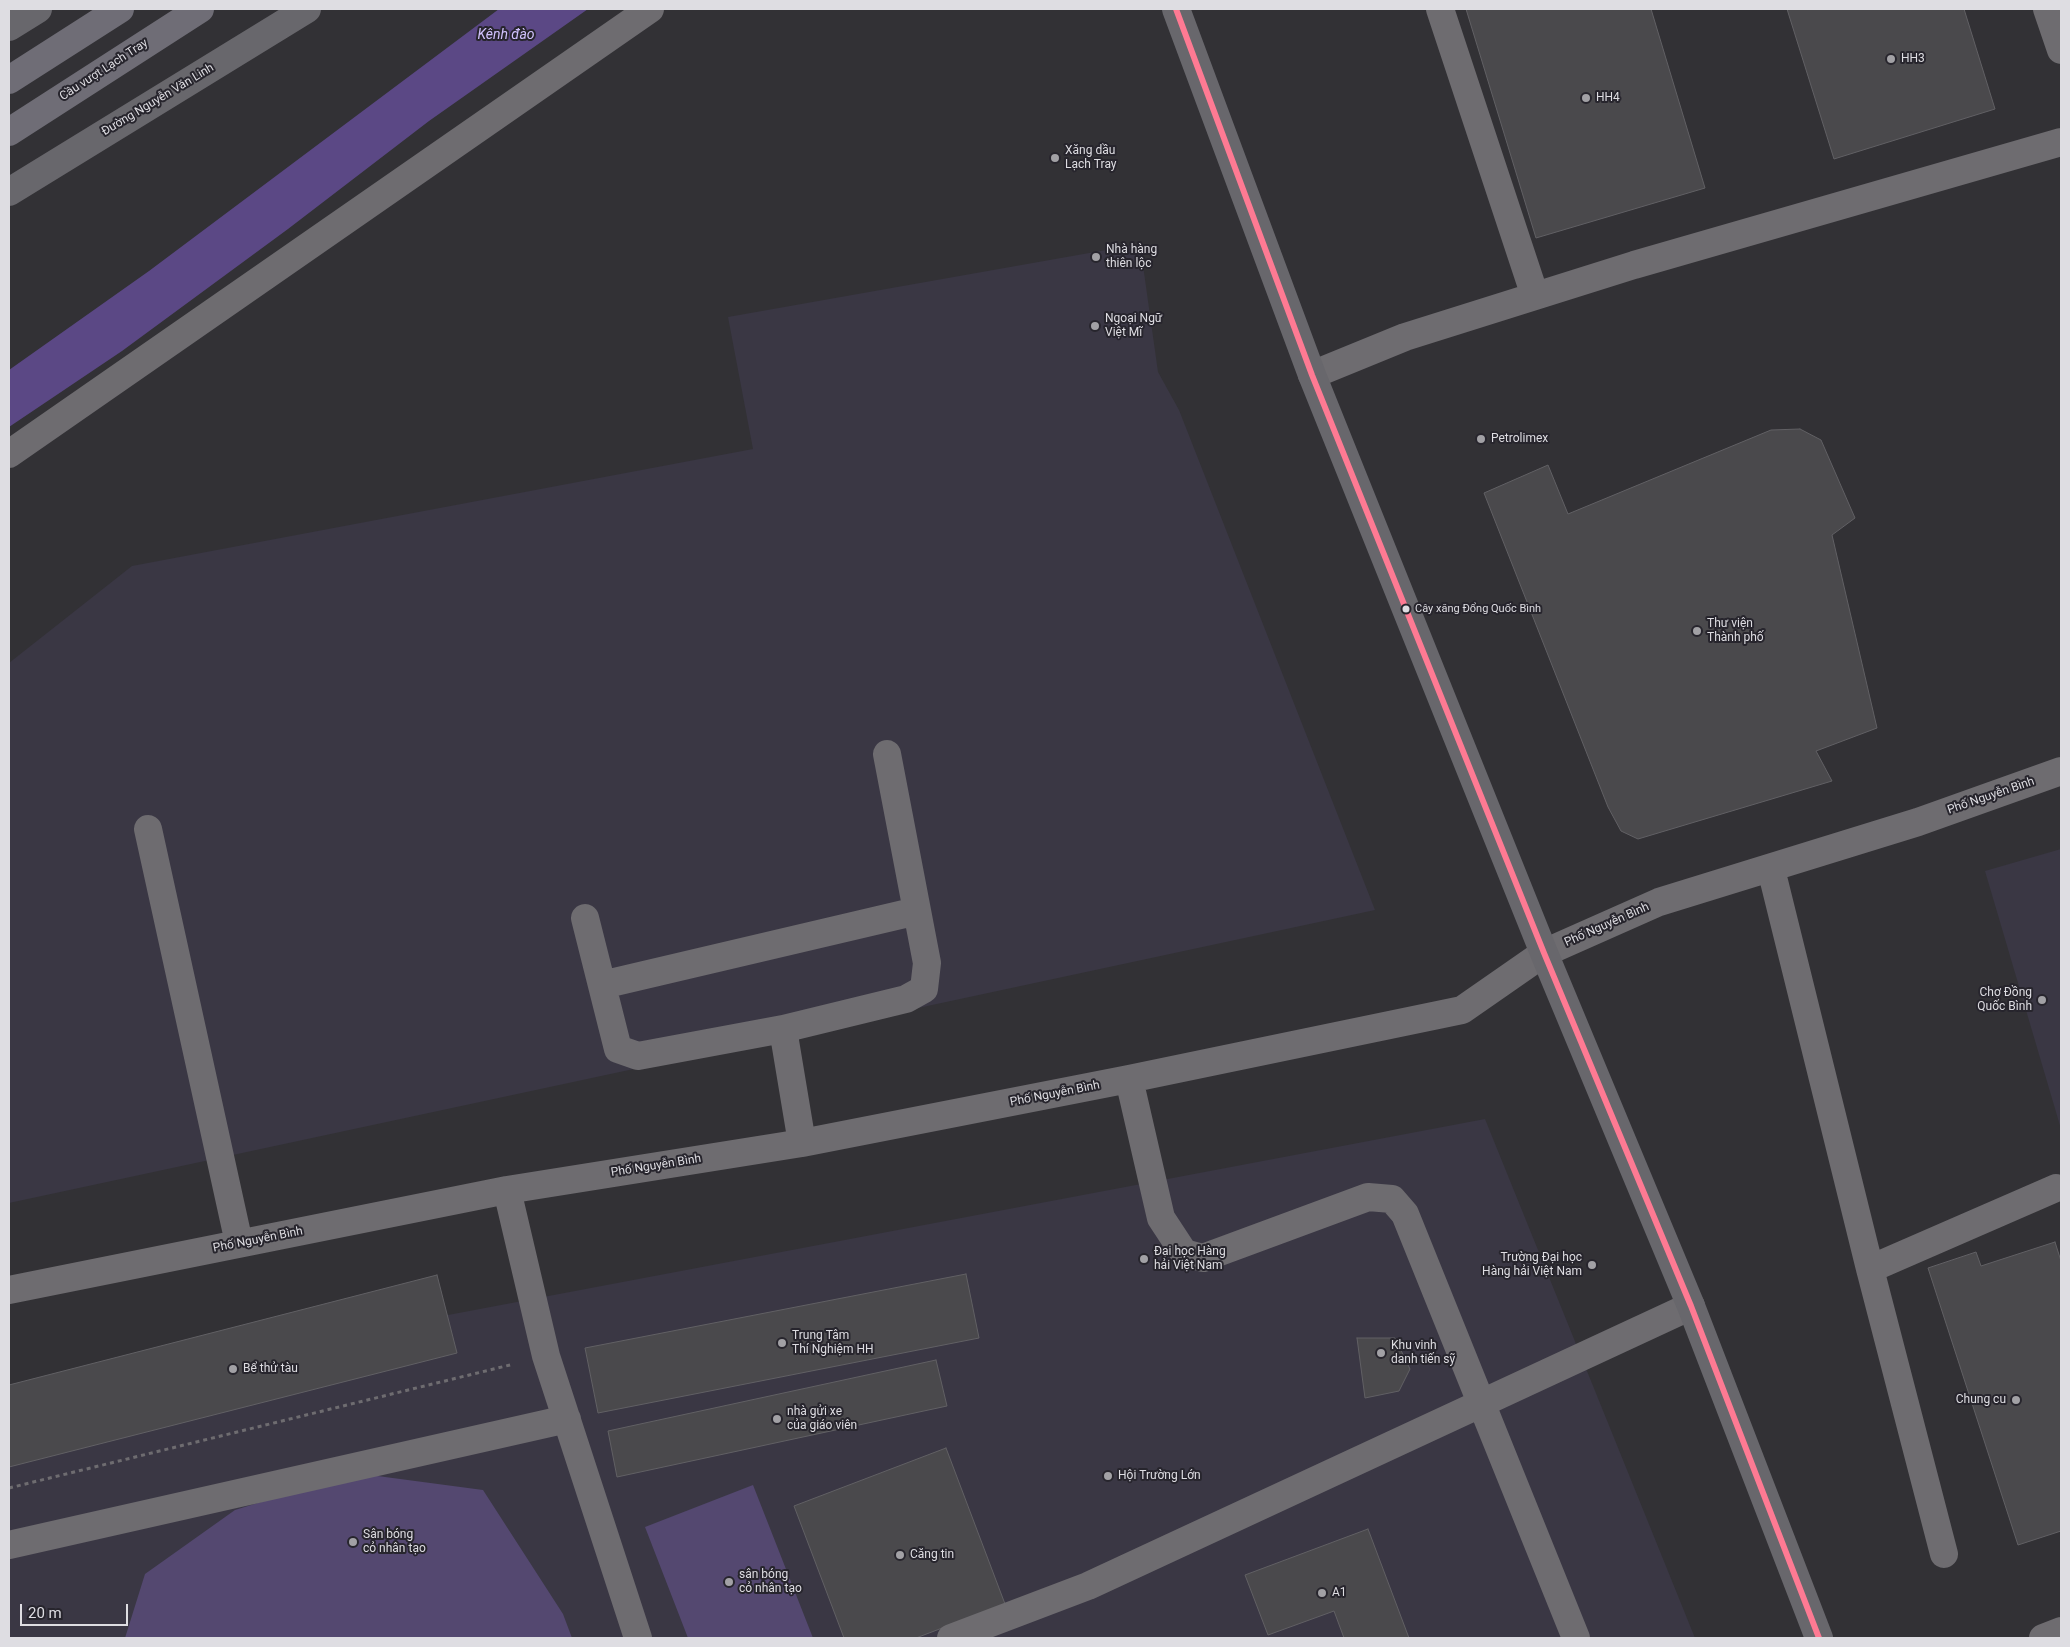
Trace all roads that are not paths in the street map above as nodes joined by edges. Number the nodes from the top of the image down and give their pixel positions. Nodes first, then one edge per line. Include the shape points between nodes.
1 (38, 9) edge
2 (120, 9) edge
3 (200, 9) edge
4 (307, 9) edge
5 (650, 9) edge
6 (1176, 9) edge
7 (1440, 9) edge
8 (2047, 9) edge
9 (9, 27) edge
10 (2061, 50) edge
11 (9, 80) edge
12 (9, 132) edge
13 (2061, 142) edge
14 (9, 192) edge
15 (1535, 296) junction
16 (1312, 375) junction
17 (9, 454) edge
18 (887, 754) dead end
19 (2061, 771) edge
20 (148, 829) dead end
21 (1771, 869) junction
22 (917, 911) junction
23 (585, 918) dead end
24 (1544, 953) junction
25 (602, 984) junction
26 (783, 1029) junction
27 (1130, 1080) junction
28 (802, 1143) junction
29 (2056, 1188) dead end
30 (507, 1190) junction
31 (239, 1243) junction
32 (1870, 1269) junction
33 (9, 1290) edge
34 (1691, 1306) junction
35 (1480, 1402) junction
36 (567, 1419) junction
37 (9, 1545) edge
38 (1944, 1554) dead end
39 (2061, 1631) edge
40 (638, 1638) edge
41 (951, 1638) edge
42 (1576, 1638) edge
43 (1819, 1638) edge
44 (2043, 1638) edge

1 - 9 main road
2 - 11 highway
3 - 12 highway, Cầu vượt Lạch Tray
4 - 14 main road, Đường Nguyễn Văn Linh
5 - 17 street
6 - 16 main road
7 - 15 street
8 - 10 street
13 - 15 street
15 - 16 street via 1405,337
16 - 24 main road
18 - 22 street
19 - 21 street, Phố Nguyễn Bình via 1918,822
20 - 31 street
21 - 24 street, Phố Nguyễn Bình via 1659,902
21 - 32 street
22 - 25 street
22 - 26 street via 927,963 924,989 906,999
23 - 25 street
24 - 27 street, Phố Nguyễn Bình via 1462,1010
24 - 34 main road
25 - 26 street via 618,1049 638,1056
26 - 28 street
27 - 28 street, Phố Nguyễn Bình
27 - 35 street via 1161,1218 1184,1253 1202,1258 1368,1197 1392,1199 1405,1214
28 - 30 street, Phố Nguyễn Bình
29 - 32 street
30 - 31 street, Phố Nguyễn Bình
30 - 36 street via 546,1356
31 - 33 street, Phố Nguyễn Bình
32 - 38 street
34 - 35 street
34 - 43 main road
35 - 41 street via 1088,1586
35 - 42 street
36 - 37 street
36 - 40 street
39 - 44 street

